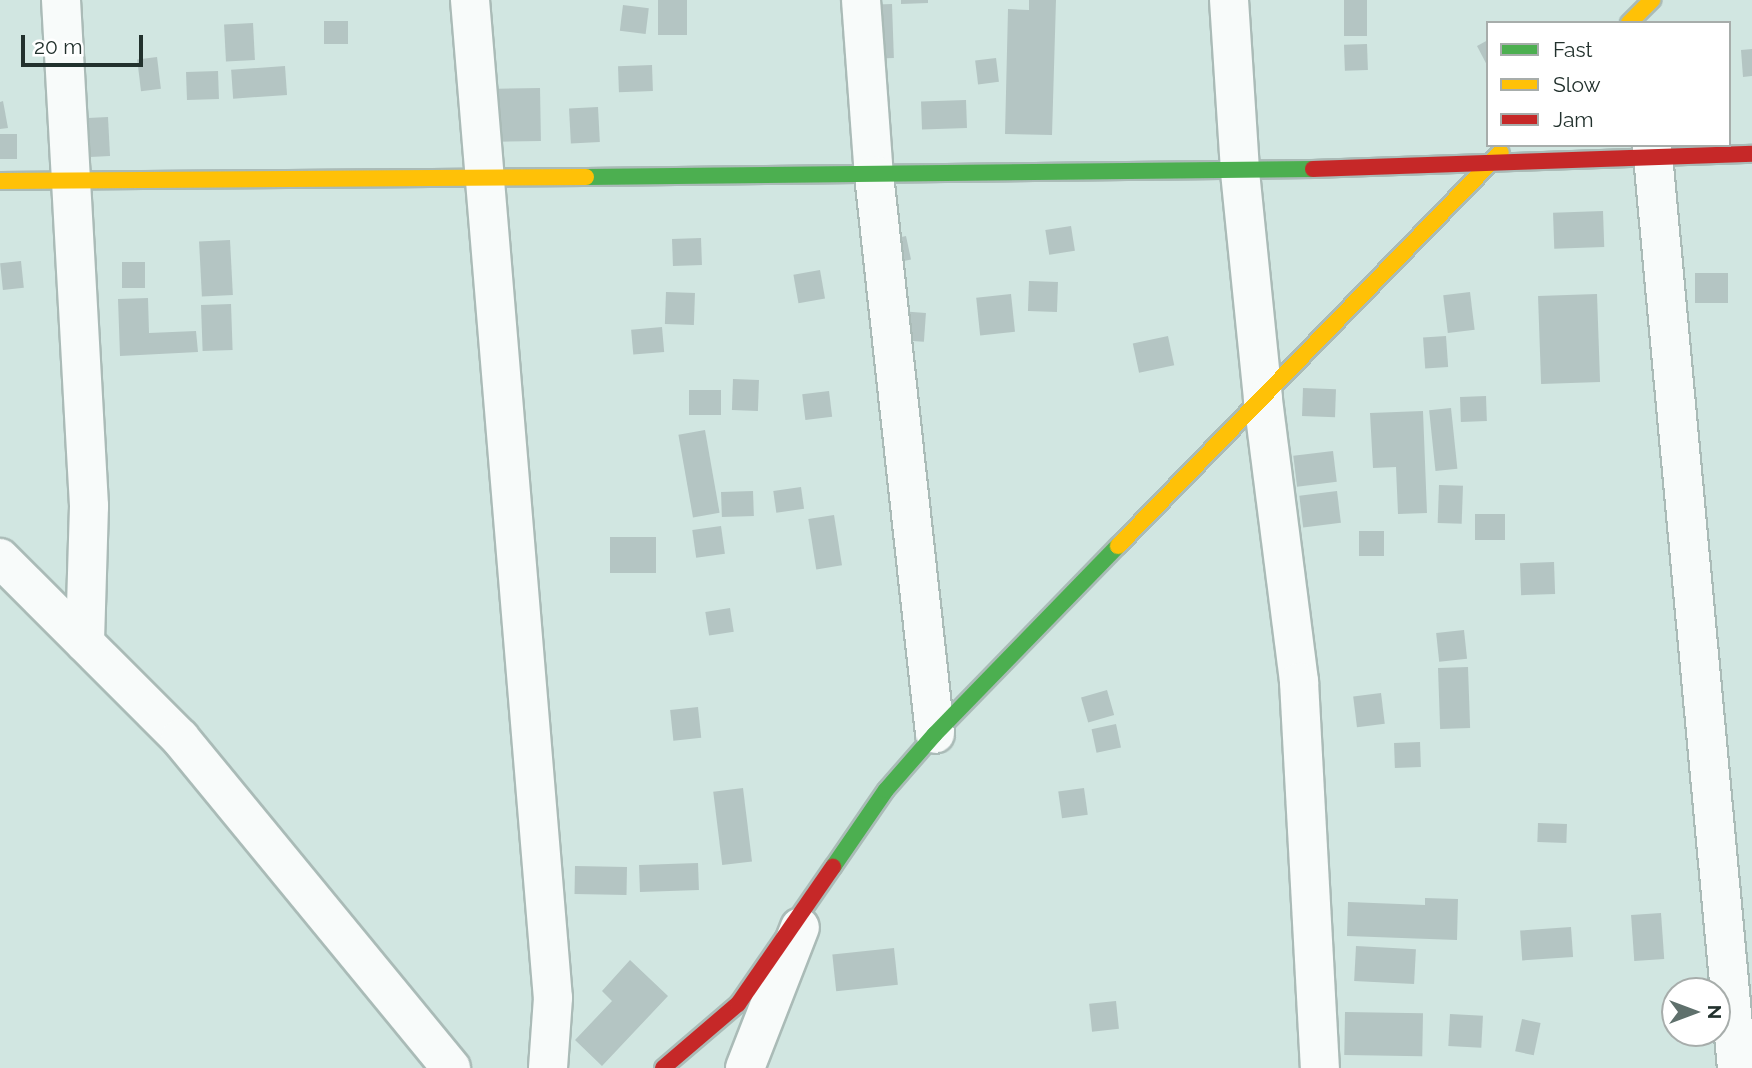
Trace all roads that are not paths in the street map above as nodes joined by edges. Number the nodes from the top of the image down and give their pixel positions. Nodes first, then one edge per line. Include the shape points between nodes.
1 (61, 0) edge
2 (470, 0) edge
3 (861, 0) edge
4 (1229, 0) edge
5 (1506, 147) edge
6 (1652, 151) edge
7 (1752, 154) edge
8 (1491, 162) junction
9 (1240, 172) junction
10 (874, 175) junction
11 (486, 178) junction
12 (0, 181) edge
13 (74, 181) junction
14 (1263, 400) junction
15 (0, 558) edge
16 (85, 643) junction
17 (935, 734) junction
18 (812, 896) junction
19 (692, 1042) junction
20 (751, 1066) edge
21 (452, 1068) edge
22 (548, 1068) edge
23 (663, 1068) edge
24 (1320, 1068) edge
25 (1737, 1068) edge

1 - 13 street
2 - 11 street
3 - 10 street
4 - 9 street
5 - 8 street
6 - 7 street
6 - 8 street
6 - 25 street
8 - 9 street
8 - 14 street
9 - 10 street
9 - 14 street
10 - 11 street
10 - 17 street
11 - 13 street
11 - 22 street via 552,999
12 - 13 street
13 - 16 street via 89,506
14 - 17 street
14 - 24 street via 1299,682
15 - 16 street
16 - 21 street via 180,738
17 - 18 street via 886,790
18 - 19 street via 738,1004
18 - 20 street
19 - 20 street
19 - 23 street

